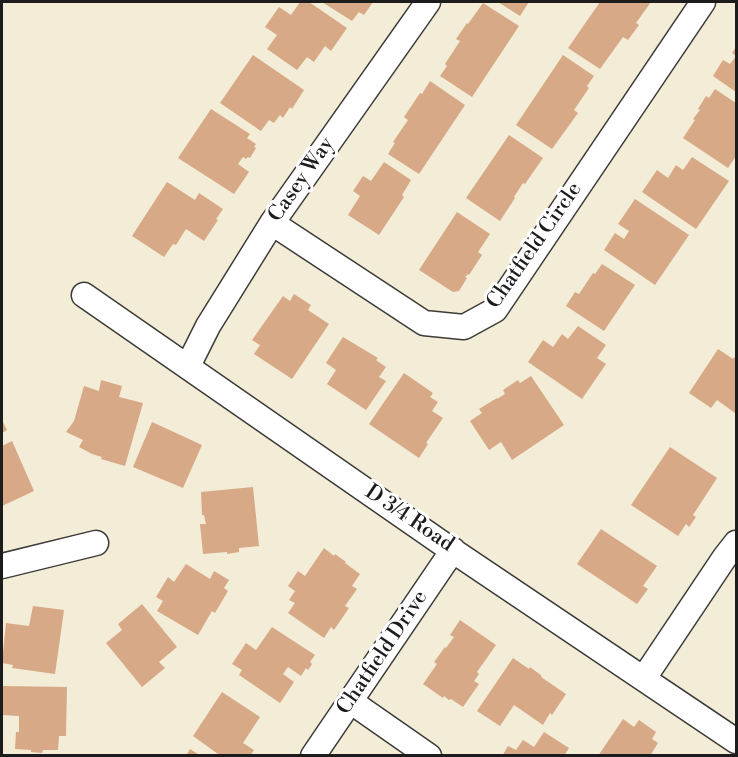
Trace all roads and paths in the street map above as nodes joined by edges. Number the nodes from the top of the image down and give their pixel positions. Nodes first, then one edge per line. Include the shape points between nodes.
1 (428, 2) edge
2 (703, 2) edge
3 (272, 223) junction
4 (84, 295) dead end
5 (188, 366) junction
6 (96, 543) dead end
7 (736, 543) edge
8 (453, 550) junction
9 (2, 566) edge
10 (644, 678) junction
11 (350, 701) junction
12 (736, 741) edge
13 (313, 756) edge
14 (429, 756) edge

1 - 3 street, Casey Way
2 - 3 street, Chatfield Circle via 495,310 464,327 424,323
3 - 5 street, Casey Way via 208,326
4 - 5 street, D 3/4 Road
5 - 8 street, D 3/4 Road
6 - 9 street
7 - 10 street
8 - 10 street, D 3/4 Road
8 - 11 street, Chatfield Drive
10 - 12 street, D 3/4 Road
11 - 13 street, Chatfield Drive
11 - 14 street

